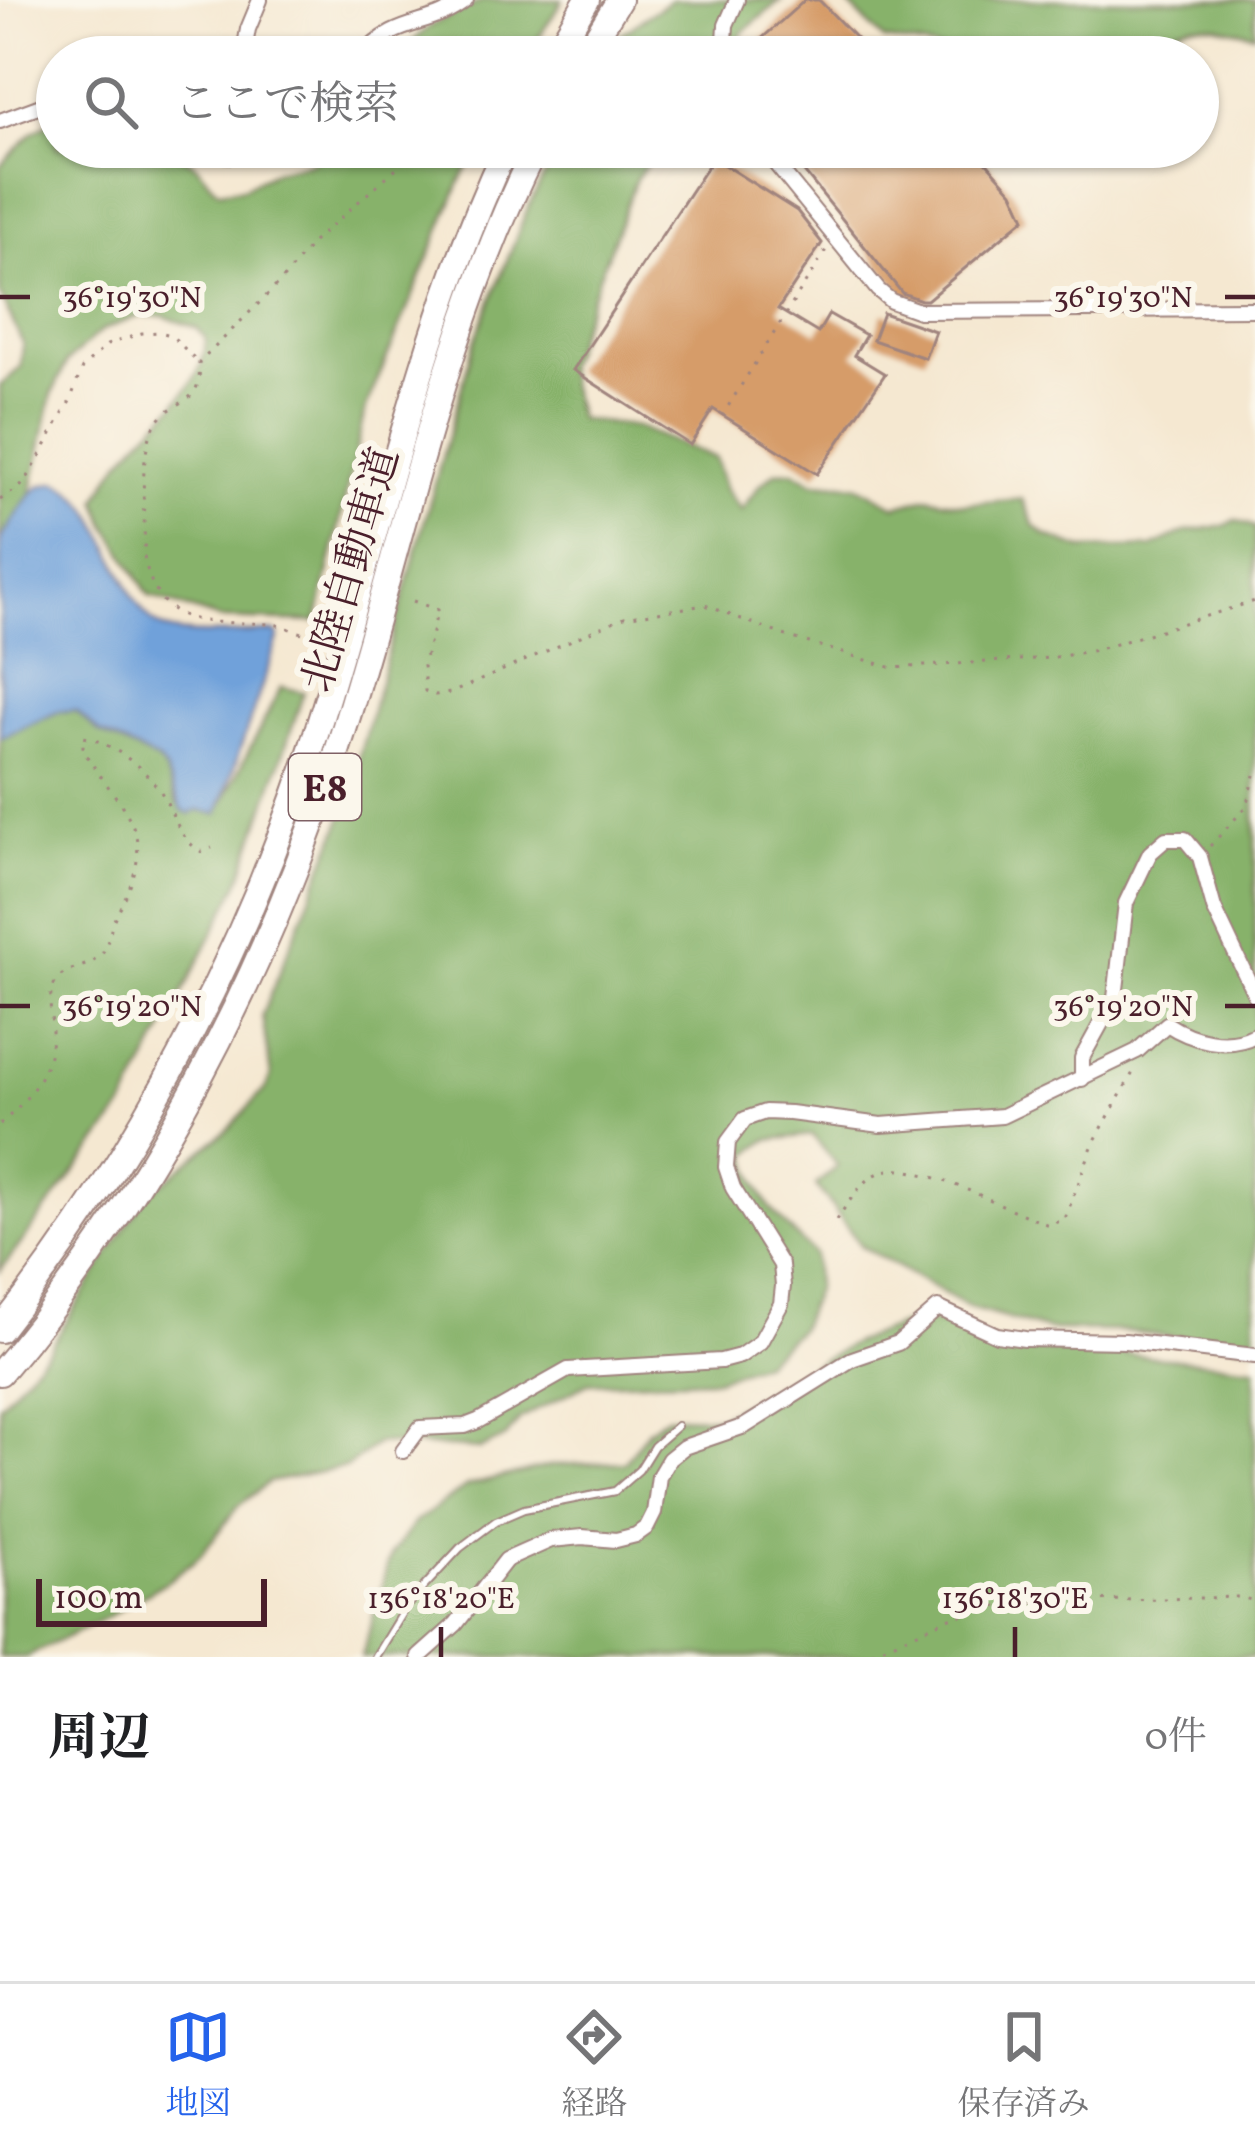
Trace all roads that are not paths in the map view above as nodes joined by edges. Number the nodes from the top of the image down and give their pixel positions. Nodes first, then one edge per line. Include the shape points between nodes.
1 (260, 0) edge
2 (466, 0) edge
3 (587, 0) edge
4 (619, 0) edge
5 (736, 0) edge
6 (246, 36) edge
7 (382, 36) edge
8 (566, 36) edge
9 (597, 36) edge
10 (725, 36) edge
11 (36, 108) edge
12 (0, 121) edge
13 (497, 168) edge
14 (526, 168) edge
15 (779, 168) edge
16 (1255, 309) edge
17 (1255, 995) edge
18 (1255, 1035) edge
19 (1082, 1079) junction
20 (0, 1330) edge
21 (1255, 1356) edge
22 (0, 1373) edge
23 (677, 1426) dead end
24 (403, 1450) dead end
25 (375, 1657) edge
26 (419, 1657) edge

1 - 6 street
2 - 7 street
3 - 8 highway
4 - 9 highway
5 - 10 street
11 - 12 street
13 - 20 highway, 北陸自動車道 / E8 via 436,319 308,757 242,927 124,1155
14 - 22 highway, 北陸自動車道 / E8 via 461,324 334,762 266,938 148,1166
15 - 16 street via 878,290 919,311
17 - 19 street via 1214,908 1200,856 1185,839 1166,839 1131,889 1115,998 1082,1058
18 - 19 street via 1189,1039 1167,1024 1137,1051
19 - 24 street via 984,1119 880,1125 765,1112 745,1119 728,1142 726,1167 781,1265 783,1286 760,1342 721,1360 568,1370 478,1421 420,1428
21 - 26 street via 997,1335 938,1308 898,1343 851,1359 745,1426 684,1447 659,1476 654,1513 636,1535 551,1540 506,1559
23 - 25 lane via 614,1491 524,1509 460,1547 406,1606

